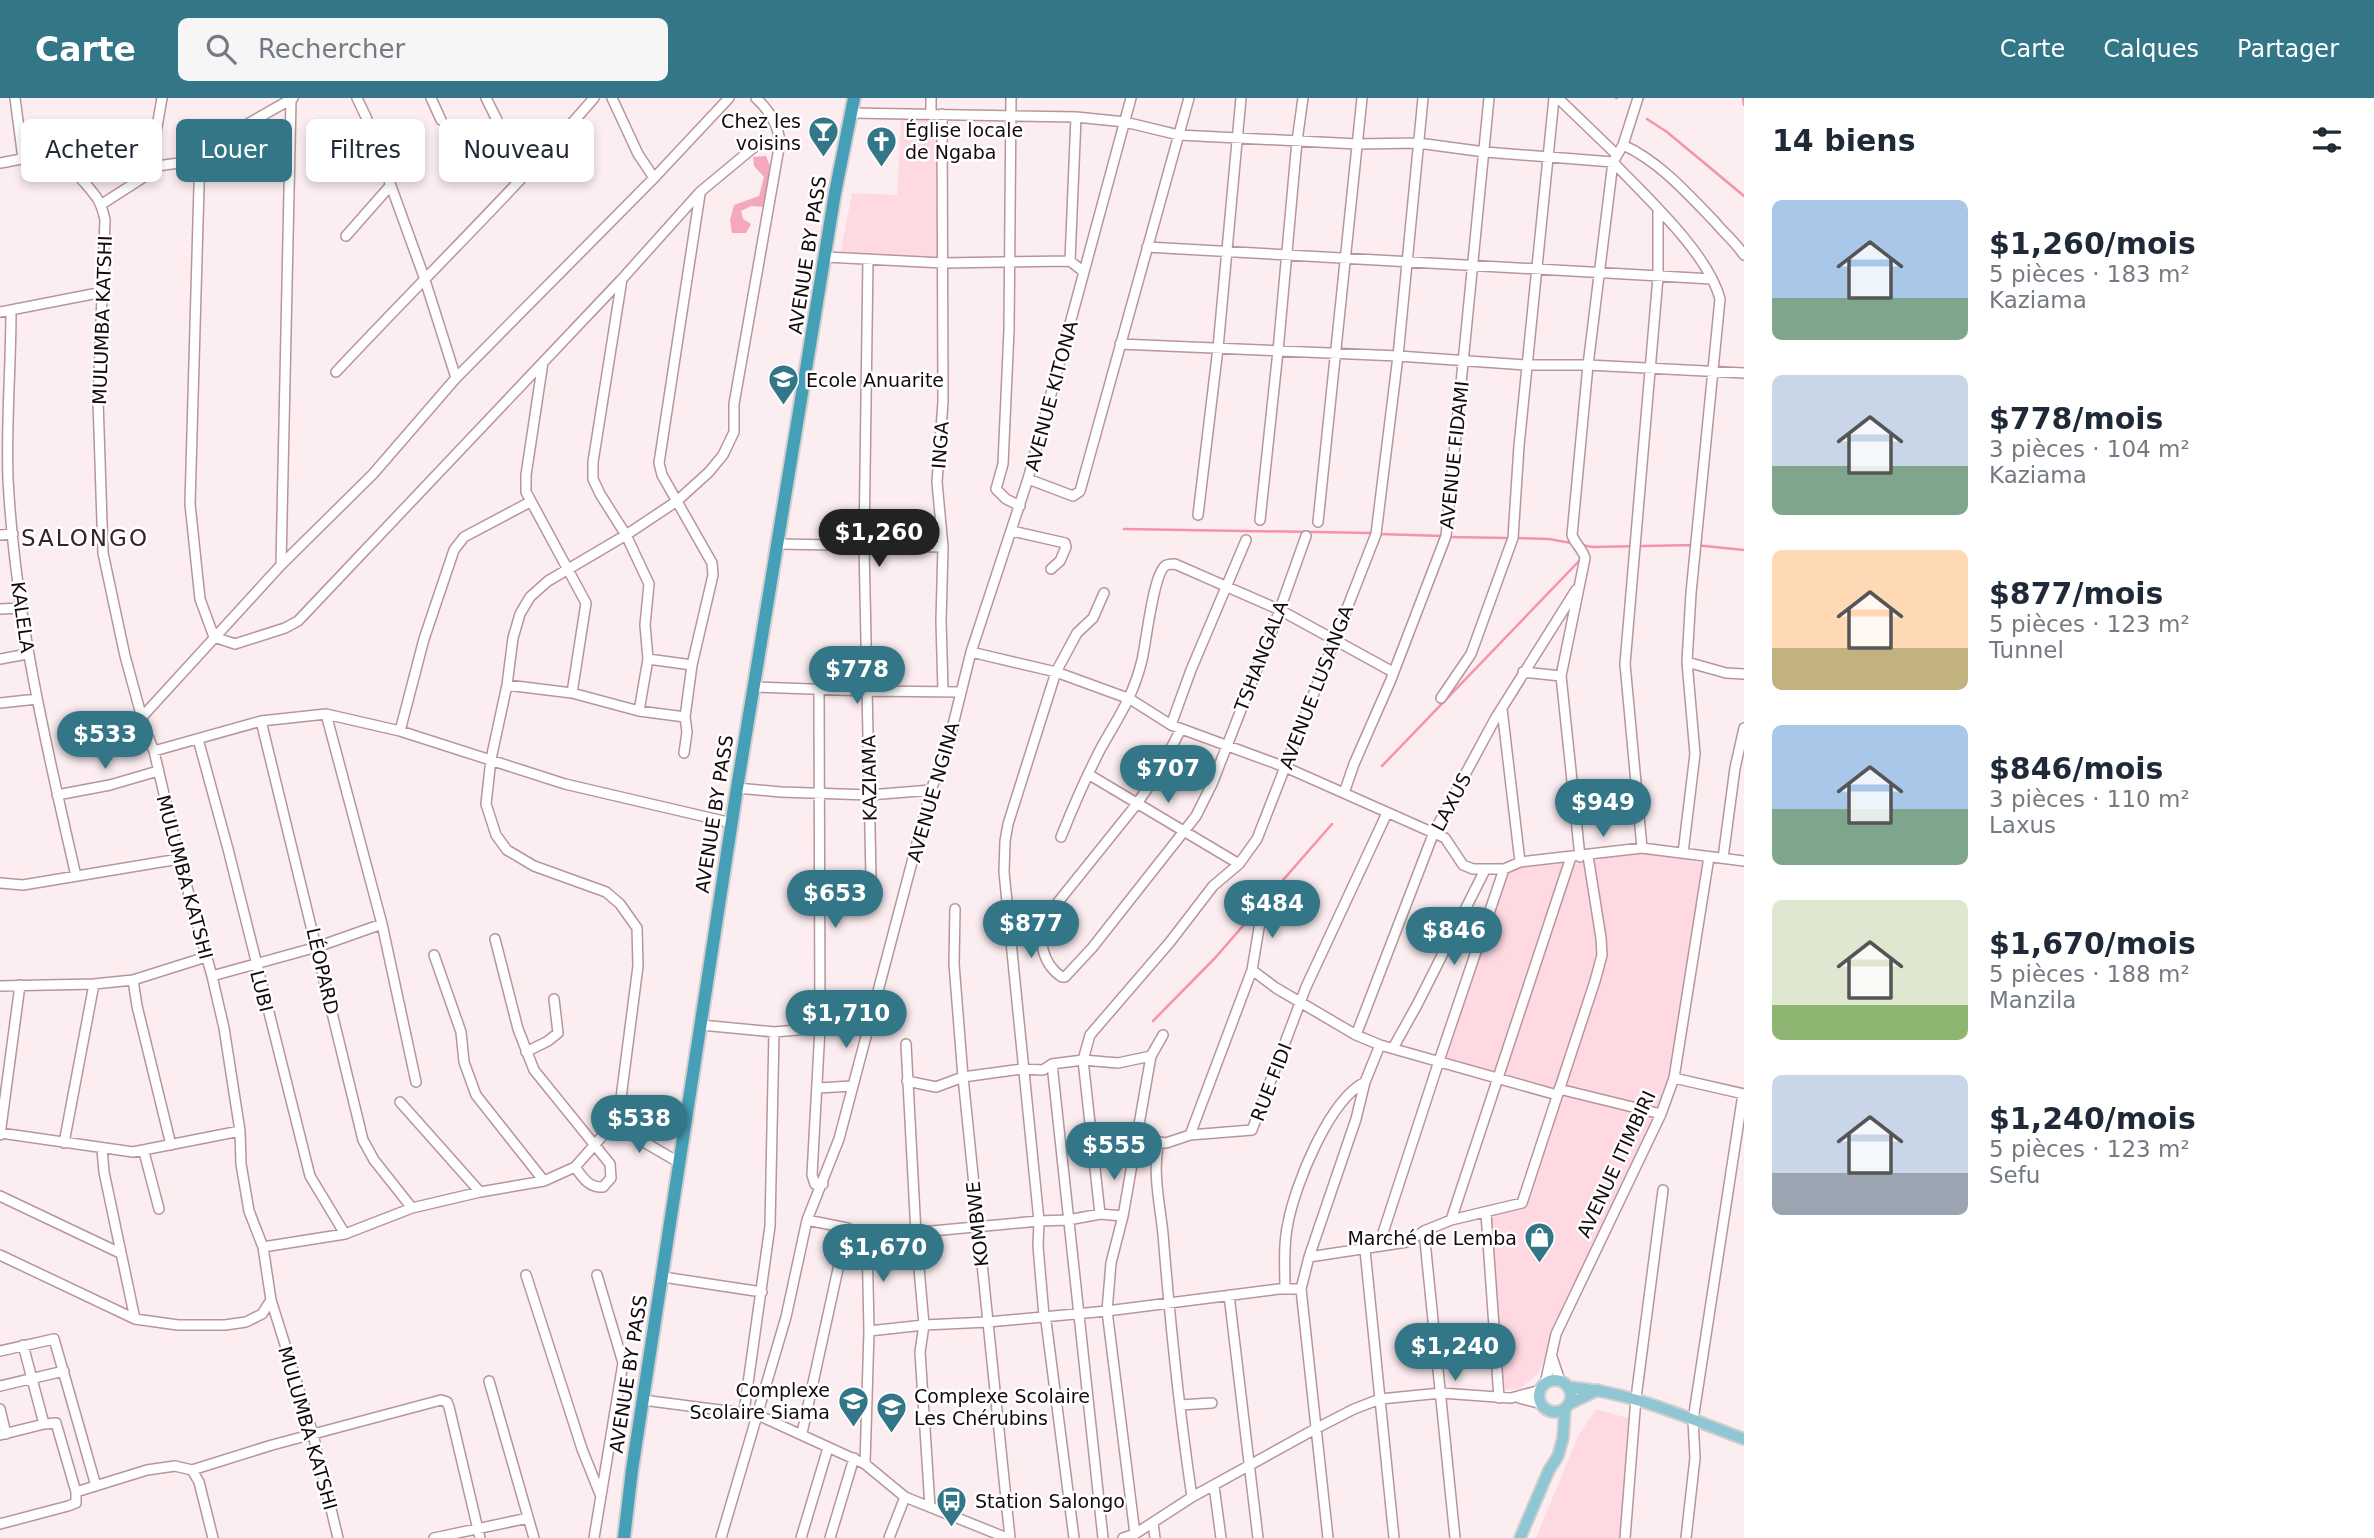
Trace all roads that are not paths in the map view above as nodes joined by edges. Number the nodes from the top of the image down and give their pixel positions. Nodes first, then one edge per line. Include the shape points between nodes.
1 (15, 98) edge
2 (162, 98) edge
3 (431, 98) edge
4 (486, 98) edge
5 (594, 98) edge
6 (612, 98) edge
7 (729, 98) edge
8 (756, 98) edge
9 (854, 98) edge
10 (931, 98) edge
11 (1011, 98) edge
12 (1132, 98) edge
13 (1189, 98) edge
14 (1241, 98) edge
15 (1303, 98) edge
16 (1362, 98) edge
17 (1423, 98) edge
18 (1489, 98) edge
19 (1638, 98) edge
20 (292, 99) edge
21 (358, 99) edge
22 (1554, 99) edge
23 (852, 113) junction
24 (931, 114) junction
25 (942, 114) junction
26 (1012, 114) junction
27 (1076, 117) junction
28 (158, 119) edge
29 (257, 119) edge
30 (441, 119) edge
31 (496, 119) edge
32 (1125, 122) junction
33 (1179, 135) junction
34 (1237, 139) junction
35 (1297, 141) junction
36 (780, 142) junction
37 (1418, 143) junction
38 (21, 144) edge
39 (1357, 144) junction
40 (1623, 145) junction
41 (1485, 152) junction
42 (1547, 156) junction
43 (1615, 158) junction
44 (21, 159) edge
45 (0, 163) edge
46 (654, 178) junction
47 (83, 182) edge
48 (136, 182) edge
49 (199, 182) edge
50 (390, 186) junction
51 (700, 192) junction
52 (102, 204) junction
53 (1658, 211) junction
54 (346, 236) dead end
55 (1147, 247) junction
56 (1226, 252) junction
57 (1744, 254) edge
58 (826, 257) junction
59 (1287, 257) junction
60 (868, 259) junction
61 (1345, 260) junction
62 (1070, 261) junction
63 (1408, 261) junction
64 (943, 263) junction
65 (1009, 263) junction
66 (1473, 267) junction
67 (1536, 270) junction
68 (1084, 272) junction
69 (1599, 273) junction
70 (424, 277) junction
71 (1658, 277) junction
72 (622, 279) junction
73 (1712, 279) junction
74 (103, 292) junction
75 (12, 310) junction
76 (0, 312) edge
77 (1120, 344) junction
78 (1217, 348) junction
79 (1278, 351) junction
80 (1336, 354) junction
81 (1398, 356) junction
82 (1464, 360) junction
83 (543, 361) junction
84 (1526, 365) junction
85 (1588, 365) junction
86 (1651, 368) junction
87 (336, 372) dead end
88 (1714, 372) junction
89 (1744, 373) edge
90 (456, 378) junction
91 (4, 424) edge
92 (1028, 479) junction
93 (4, 480) edge
94 (677, 501) junction
95 (530, 502) junction
96 (1020, 506) junction
97 (1198, 514) dead end
98 (1260, 520) dead end
99 (1318, 522) dead end
100 (1012, 531) junction
101 (13, 534) junction
102 (0, 535) edge
103 (626, 535) junction
104 (1306, 536) dead end
105 (1246, 540) dead end
106 (778, 544) junction
107 (864, 545) junction
108 (943, 547) junction
109 (281, 565) junction
110 (568, 569) junction
111 (1051, 569) dead end
112 (1579, 586) junction
113 (1226, 587) junction
114 (1104, 593) dead end
115 (21, 608) junction
116 (0, 609) edge
117 (1280, 610) junction
118 (214, 637) junction
119 (1335, 639) junction
120 (971, 652) junction
121 (27, 654) junction
122 (0, 659) edge
123 (648, 659) junction
124 (1687, 662) junction
125 (692, 665) junction
126 (1394, 672) junction
127 (1524, 672) junction
128 (1056, 673) junction
129 (1744, 673) edge
130 (1560, 676) junction
131 (507, 685) junction
132 (755, 687) junction
133 (819, 690) junction
134 (867, 691) junction
135 (943, 691) junction
136 (961, 692) junction
137 (572, 693) junction
138 (1441, 698) dead end
139 (37, 699) junction
140 (1130, 699) junction
141 (0, 703) edge
142 (1502, 709) junction
143 (639, 711) junction
144 (326, 714) junction
145 (142, 717) junction
146 (685, 717) junction
147 (261, 721) junction
148 (1171, 725) junction
149 (1744, 728) edge
150 (1181, 729) junction
151 (400, 731) junction
152 (198, 739) junction
153 (1226, 746) junction
154 (154, 751) junction
155 (684, 753) dead end
156 (492, 759) junction
157 (1285, 766) junction
158 (158, 771) junction
159 (1088, 774) junction
160 (737, 788) junction
161 (931, 790) junction
162 (1344, 793) junction
163 (820, 794) junction
164 (57, 795) junction
165 (870, 795) junction
166 (1136, 804) junction
167 (1387, 813) junction
168 (732, 823) junction
169 (1185, 831) junction
170 (1434, 832) junction
171 (1061, 837) dead end
172 (1642, 848) junction
173 (1683, 853) junction
174 (1580, 857) junction
175 (1709, 857) junction
176 (1723, 858) junction
177 (179, 859) junction
178 (1744, 861) edge
179 (1520, 862) junction
180 (1239, 864) junction
181 (1504, 869) junction
182 (1485, 870) junction
183 (76, 876) junction
184 (871, 878) dead end
185 (0, 883) edge
186 (1272, 902) dead end
187 (955, 909) dead end
188 (382, 923) junction
189 (495, 939) dead end
190 (317, 947) junction
191 (435, 955) dead end
192 (206, 957) junction
193 (255, 965) junction
194 (1252, 970) junction
195 (212, 976) junction
196 (133, 980) junction
197 (94, 984) junction
198 (20, 985) junction
199 (0, 986) edge
200 (554, 999) dead end
201 (1300, 1000) junction
202 (701, 1024) junction
203 (820, 1028) junction
204 (775, 1032) junction
205 (1163, 1035) dead end
206 (1356, 1035) junction
207 (906, 1044) dead end
208 (1380, 1045) junction
209 (1393, 1048) junction
210 (526, 1052) junction
211 (1151, 1056) junction
212 (1083, 1060) junction
213 (1439, 1061) junction
214 (0, 1062) edge
215 (11, 1063) junction
216 (1052, 1064) junction
217 (1022, 1069) junction
218 (963, 1077) junction
219 (1674, 1079) junction
220 (1498, 1080) junction
221 (907, 1081) junction
222 (416, 1082) dead end
223 (1365, 1082) junction
224 (852, 1086) junction
225 (817, 1087) junction
226 (1558, 1092) junction
227 (1744, 1094) edge
228 (400, 1102) dead end
229 (1661, 1114) junction
230 (613, 1124) junction
231 (1139, 1129) junction
232 (240, 1131) junction
233 (1, 1134) edge
234 (1190, 1135) junction
235 (1159, 1142) junction
236 (64, 1143) junction
237 (595, 1144) junction
238 (171, 1145) junction
239 (102, 1149) junction
240 (144, 1152) junction
241 (680, 1163) junction
242 (575, 1167) junction
243 (544, 1181) junction
244 (822, 1184) junction
245 (1663, 1190) dead end
246 (480, 1192) junction
247 (0, 1196) edge
248 (412, 1208) junction
249 (159, 1209) dead end
250 (1486, 1213) junction
251 (1100, 1214) junction
252 (1123, 1216) junction
253 (807, 1220) junction
254 (1069, 1220) junction
255 (1451, 1220) junction
256 (1039, 1221) junction
257 (977, 1227) junction
258 (847, 1228) junction
259 (1424, 1231) junction
260 (345, 1234) junction
261 (916, 1234) junction
262 (867, 1237) junction
263 (1380, 1245) junction
264 (263, 1247) junction
265 (1364, 1250) junction
266 (120, 1253) junction
267 (0, 1255) edge
268 (1309, 1257) junction
269 (526, 1275) dead end
270 (597, 1275) dead end
271 (663, 1277) junction
272 (1285, 1289) junction
273 (1301, 1289) junction
274 (762, 1292) junction
275 (1229, 1295) junction
276 (271, 1300) junction
277 (1170, 1303) junction
278 (1107, 1311) junction
279 (1077, 1313) junction
280 (1044, 1316) junction
281 (135, 1319) junction
282 (988, 1322) junction
283 (924, 1325) junction
284 (869, 1331) junction
285 (23, 1345) junction
286 (0, 1351) edge
287 (1552, 1355) junction
288 (64, 1371) junction
289 (31, 1378) junction
290 (489, 1381) dead end
291 (1564, 1384) junction
292 (0, 1386) edge
293 (1543, 1387) junction
294 (1601, 1389) junction
295 (1441, 1393) junction
296 (1499, 1398) junction
297 (1519, 1398) junction
298 (1636, 1398) junction
299 (1380, 1399) junction
300 (643, 1400) junction
301 (1212, 1403) dead end
302 (1180, 1405) junction
303 (1567, 1406) junction
304 (1546, 1408) junction
305 (0, 1409) edge
306 (744, 1412) junction
307 (758, 1415) junction
308 (1693, 1420) junction
309 (44, 1424) junction
310 (1317, 1428) junction
311 (802, 1433) junction
312 (3, 1434) edge
313 (313, 1434) junction
314 (1563, 1438) junction
315 (1744, 1439) edge
316 (828, 1448) junction
317 (854, 1458) junction
318 (865, 1464) junction
319 (1250, 1466) junction
320 (192, 1470) junction
321 (96, 1486) junction
322 (1214, 1486) junction
323 (76, 1492) junction
324 (601, 1496) junction
325 (905, 1497) junction
326 (1192, 1497) junction
327 (930, 1507) junction
328 (528, 1518) junction
329 (1153, 1523) junction
330 (0, 1524) edge
331 (979, 1526) junction
332 (479, 1534) edge
333 (1135, 1534) junction
334 (623, 1537) edge
335 (213, 1538) edge
336 (338, 1538) edge
337 (434, 1538) edge
338 (534, 1538) edge
339 (594, 1538) edge
340 (721, 1538) edge
341 (801, 1538) edge
342 (830, 1538) edge
343 (889, 1538) edge
344 (976, 1538) edge
345 (1009, 1538) edge
346 (1074, 1538) edge
347 (1103, 1538) edge
348 (1123, 1538) edge
349 (1155, 1538) edge
350 (1221, 1538) edge
351 (1258, 1538) edge
352 (1328, 1538) edge
353 (1394, 1538) edge
354 (1455, 1538) edge
355 (1520, 1538) edge
356 (1625, 1538) edge
357 (1686, 1538) edge

1 - 38 street
2 - 28 street
3 - 30 street
4 - 31 street
5 - 70 street
6 - 46 street
7 - 46 street
8 - 36 street via 775,124
9 - 23 highway, AVENUE BY PASS
10 - 24 street
11 - 26 street
12 - 32 street, AVENUE KITONA
13 - 33 street
14 - 34 street
15 - 35 street
16 - 39 street
17 - 37 street, AVENUE LUSANGA
18 - 41 street, AVENUE FIDAMI
19 - 40 street
20 - 29 street
20 - 109 street
21 - 50 street
22 - 42 street
22 - 43 street
23 - 24 street
23 - 58 highway, AVENUE BY PASS
24 - 25 street
25 - 26 street
25 - 64 street, INGA
26 - 27 street
26 - 65 street
27 - 32 street
27 - 62 street
32 - 33 street
32 - 68 street, AVENUE KITONA
33 - 34 street
33 - 55 street
34 - 35 street
34 - 56 street
35 - 39 street
35 - 59 street
36 - 51 street via 753,148
36 - 94 street via 734,404 734,432 709,472
37 - 39 street
37 - 41 street
37 - 63 street, AVENUE LUSANGA
39 - 61 street
40 - 43 street
40 - 57 street via 1654,164
41 - 42 street
41 - 66 street, AVENUE FIDAMI
42 - 43 street
42 - 67 street
43 - 53 street
43 - 69 street
44 - 45 street
46 - 90 street
47 - 52 street
48 - 52 street
49 - 118 street via 190,505 200,599
50 - 54 street
50 - 70 street
51 - 72 street
51 - 94 street via 660,448 662,475
52 - 74 street, MULUMBA KATSHI
53 - 71 street
53 - 73 street
55 - 56 street
55 - 77 street
56 - 59 street
56 - 78 street
58 - 60 street
58 - 106 highway, AVENUE BY PASS
59 - 61 street
59 - 79 street
60 - 64 street
60 - 107 street, KAZIAMA
61 - 63 street
61 - 80 street
62 - 65 street
62 - 68 street
63 - 66 street
63 - 81 street, AVENUE LUSANGA
64 - 65 street
64 - 108 street, INGA via 943,402 937,482
65 - 96 street via 1003,464 996,489
66 - 67 street
66 - 82 street, AVENUE FIDAMI
67 - 69 street
67 - 84 street
68 - 92 street, AVENUE KITONA
69 - 71 street
69 - 85 street
70 - 87 street
70 - 90 street
71 - 73 street
71 - 86 street
72 - 83 street
72 - 103 street via 593,479
73 - 88 street via 1720,299
74 - 75 street
74 - 145 street, MULUMBA KATSHI via 98,400 103,553
75 - 76 street
75 - 91 street, KALELA
77 - 78 street
77 - 92 street via 1080,491 1073,496
78 - 79 street
78 - 97 street
79 - 80 street
79 - 98 street
80 - 81 street
80 - 99 street
81 - 82 street
81 - 119 street, AVENUE LUSANGA via 1376,534
82 - 84 street
82 - 126 street, AVENUE FIDAMI via 1446,537
83 - 95 street via 526,475
83 - 118 street via 298,621 235,644
84 - 85 street
84 - 138 street via 1513,538 1471,654
85 - 86 street
85 - 112 street via 1572,535 1585,558
86 - 88 street
86 - 172 street via 1625,664
88 - 89 street
88 - 124 street
90 - 109 street via 373,474
91 - 93 street, KALELA
92 - 96 street, AVENUE KITONA
93 - 101 street, KALELA
94 - 103 street
94 - 125 street via 712,563
95 - 110 street
95 - 151 street via 464,537 454,550
96 - 100 street, AVENUE KITONA
100 - 111 street via 1065,544 1060,561
100 - 120 street, AVENUE KITONA
101 - 102 street
101 - 115 street, KALELA
103 - 110 street
103 - 123 street via 649,584
104 - 117 street, TSHANGALA
105 - 113 street
106 - 107 street
106 - 132 highway, AVENUE BY PASS
107 - 108 street
107 - 134 street, KAZIAMA
108 - 135 street, INGA
109 - 118 street
110 - 131 street via 530,597 520,614
110 - 137 street via 586,610
112 - 127 street, LAXUS
112 - 130 street
113 - 117 street
113 - 140 street via 1175,565 1164,566
113 - 148 street
114 - 128 street
115 - 116 street
115 - 121 street, KALELA
117 - 119 street
117 - 153 street, TSHANGALA
118 - 145 street
119 - 126 street
119 - 157 street, AVENUE LUSANGA
120 - 128 street
120 - 136 street, AVENUE KITONA
121 - 122 street
121 - 139 street, KALELA
123 - 125 street
123 - 143 street
124 - 129 street
124 - 173 street via 1695,754
125 - 146 street
126 - 162 street, AVENUE FIDAMI
127 - 130 street
127 - 142 street, LAXUS
128 - 140 street
128 - 217 street via 1004,841
130 - 174 street
131 - 137 street
131 - 156 street
132 - 133 street
132 - 160 highway, AVENUE BY PASS
133 - 134 street
133 - 163 street
134 - 135 street
134 - 165 street, KAZIAMA
135 - 136 street
136 - 161 street, AVENUE NGINA
137 - 143 street
139 - 141 street
139 - 164 street, KALELA
140 - 148 street
140 - 159 street
142 - 170 street, LAXUS
142 - 179 street
143 - 146 street
144 - 147 street
144 - 151 street
144 - 188 street
145 - 154 street, MULUMBA KATSHI
146 - 155 street
147 - 152 street
147 - 190 street, LÉOPARD
148 - 150 street
149 - 176 street
150 - 153 street
150 - 166 street
151 - 156 street
152 - 154 street
152 - 193 street, LUBI
153 - 157 street
153 - 169 street, TSHANGALA via 1212,784
154 - 158 street, MULUMBA KATSHI
156 - 168 street via 565,784
156 - 230 street via 486,804 496,835 507,850 534,866 606,892 637,928 637,978 621,1098
157 - 162 street
157 - 180 street, AVENUE LUSANGA via 1263,827
158 - 164 street
158 - 177 street, MULUMBA KATSHI
159 - 166 street
159 - 171 street
160 - 163 street
160 - 168 highway, AVENUE BY PASS
161 - 165 street
161 - 224 street, AVENUE NGINA
162 - 167 street
163 - 165 street
163 - 203 street
164 - 183 street, KALELA
165 - 184 street, KAZIAMA
166 - 169 street
166 - 169 street, TSHANGALA via 1046,917 1041,937 1056,973 1065,977
167 - 170 street
167 - 201 street, RUE FIDI
168 - 202 highway, AVENUE BY PASS
169 - 180 street
170 - 182 street via 1451,844 1463,865
170 - 206 street, LAXUS
172 - 173 street
172 - 174 street
173 - 175 street
174 - 179 street
174 - 220 street
174 - 226 street via 1602,955
175 - 176 street
175 - 219 street, AVENUE ITIMBIRI
176 - 178 street
177 - 183 street
177 - 192 street, MULUMBA KATSHI
179 - 181 street
180 - 212 street, AVENUE LUSANGA via 1213,886 1090,1035
181 - 182 street
181 - 213 street
182 - 209 street
183 - 185 street via 23,885
186 - 194 street via 1259,926
187 - 218 street, KOMBWE via 954,964
188 - 190 street
188 - 222 street
189 - 210 street
190 - 193 street
190 - 248 street, LÉOPARD via 366,1148
191 - 243 street via 461,1032 471,1085
192 - 195 street, MULUMBA KATSHI
192 - 196 street
193 - 195 street
193 - 260 street, LUBI via 310,1175
194 - 201 street
194 - 234 street
195 - 232 street, MULUMBA KATSHI
196 - 197 street
196 - 238 street
197 - 198 street
197 - 236 street
198 - 199 street
198 - 215 street
200 - 210 street via 558,1033
201 - 206 street
201 - 234 street, RUE FIDI via 1252,1130
202 - 204 street
202 - 241 highway, AVENUE BY PASS
203 - 204 street
203 - 225 street
204 - 274 street via 770,1226
205 - 211 street
206 - 208 street
207 - 221 street
208 - 209 street
208 - 223 street
209 - 213 street
210 - 237 street via 544,1085
211 - 212 street via 1118,1063
211 - 231 street
212 - 216 street
212 - 251 street, AVENUE LUSANGA
213 - 220 street
213 - 263 street
214 - 215 street
215 - 233 street
216 - 217 street via 1043,1070
216 - 254 street
217 - 218 street
217 - 256 street
218 - 221 street via 936,1087
218 - 257 street, KOMBWE
219 - 227 street
219 - 229 street, AVENUE ITIMBIRI
220 - 226 street
220 - 255 street
221 - 261 street
223 - 268 street
223 - 272 street via 1354,1088 1330,1119 1297,1189 1284,1244
224 - 225 street
224 - 244 street, AVENUE NGINA
225 - 244 street via 812,1175 815,1184
226 - 229 street
226 - 250 street via 1522,1203
227 - 308 street
228 - 246 street
229 - 287 street, AVENUE ITIMBIRI via 1556,1334
230 - 237 street
230 - 241 street
231 - 235 street
231 - 252 street
232 - 238 street
232 - 264 street, MULUMBA KATSHI via 249,1211
233 - 236 street
234 - 235 street, RUE FIDI
235 - 277 street via 1156,1161
236 - 239 street
237 - 242 street
237 - 242 street via 610,1164 608,1184 591,1186
238 - 240 street
239 - 240 street
239 - 266 street
240 - 249 street
241 - 271 highway, AVENUE BY PASS
242 - 243 street
243 - 246 street
244 - 253 street, AVENUE NGINA
245 - 298 street
246 - 248 street
247 - 266 street
248 - 260 street
250 - 255 street
250 - 296 street
251 - 252 street
251 - 254 street
252 - 278 street via 1111,1263
253 - 258 street
253 - 307 street, AVENUE NGINA
254 - 256 street
254 - 279 street
255 - 259 street
256 - 257 street
256 - 280 street
257 - 261 street
257 - 282 street, KOMBWE
258 - 262 street
258 - 311 street
259 - 263 street via 1407,1242
259 - 295 street
260 - 264 street
261 - 262 street
261 - 283 street
262 - 284 street
263 - 265 street
264 - 276 street, MULUMBA KATSHI
265 - 268 street
265 - 299 street
266 - 281 street
267 - 281 street
268 - 273 street
269 - 324 street
270 - 324 street via 623,1363
271 - 274 street
271 - 300 highway, AVENUE BY PASS
272 - 273 street
272 - 275 street
273 - 310 street
274 - 306 street
275 - 277 street
275 - 319 street
276 - 281 street via 262,1314 225,1325
276 - 313 street, MULUMBA KATSHI
277 - 278 street
277 - 302 street
278 - 279 street
278 - 333 street
279 - 280 street
279 - 347 street
280 - 282 street
280 - 346 street
282 - 283 street
282 - 345 street, KOMBWE
283 - 284 street
283 - 327 street via 920,1352
284 - 318 street
285 - 286 street
285 - 288 street via 54,1339
285 - 289 street
287 - 291 street
287 - 293 street, AVENUE ITIMBIRI
288 - 289 street
288 - 321 street
289 - 292 street
289 - 309 street
290 - 328 street
291 - 293 main road via 1550,1381
291 - 294 main road
291 - 303 main road via 1571,1395
293 - 297 street
293 - 304 main road
294 - 298 main road
294 - 303 main road
295 - 296 street
295 - 299 street
295 - 354 street
296 - 297 street
297 - 304 street
298 - 308 main road
298 - 356 street
299 - 310 street
299 - 353 street
300 - 306 street
300 - 334 highway, AVENUE BY PASS
301 - 302 street
302 - 326 street
303 - 304 main road via 1558,1412
303 - 314 main road
304 - 314 main road
305 - 312 street
306 - 307 street
307 - 311 street
307 - 340 street, AVENUE NGINA
308 - 315 main road
308 - 357 street via 1695,1458
309 - 312 street
309 - 323 street via 58,1426
310 - 319 street
310 - 352 street
311 - 316 street
313 - 320 street
313 - 332 street via 447,1402
313 - 336 street, MULUMBA KATSHI
314 - 355 main road
316 - 317 street
316 - 341 street
317 - 318 street
317 - 342 street
318 - 325 street
319 - 322 street
319 - 351 street
320 - 321 street via 175,1466 147,1470
320 - 335 street
321 - 323 street
322 - 326 street
322 - 350 street
323 - 330 street via 76,1503
324 - 339 street
325 - 327 street
325 - 343 street
326 - 329 street
327 - 331 street
328 - 332 street
328 - 338 street
329 - 333 street
329 - 349 street
331 - 344 street
331 - 345 street
332 - 337 street
333 - 348 street

